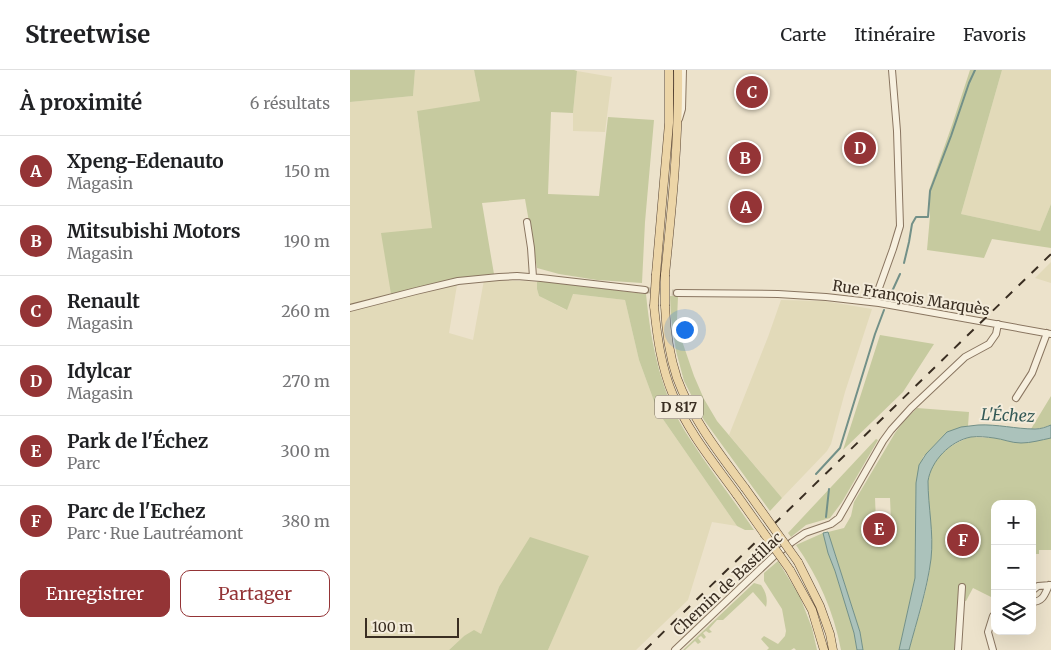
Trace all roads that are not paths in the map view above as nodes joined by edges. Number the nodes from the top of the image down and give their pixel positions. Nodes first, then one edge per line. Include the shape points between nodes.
1 (669, 70) edge
2 (678, 70) edge
3 (683, 70) edge
4 (892, 70) edge
5 (678, 125) junction
6 (527, 222) dead end
7 (533, 277) junction
8 (645, 290) tunnel mouth
9 (677, 293) tunnel mouth
10 (874, 302) junction
11 (350, 308) edge
12 (998, 324) junction
13 (1049, 334) edge
14 (1016, 398) dead end
15 (1050, 585) edge
16 (962, 586) dead end
17 (1033, 590) edge
18 (1036, 602) edge
19 (991, 622) edge
20 (675, 650) edge
21 (824, 650) edge
22 (833, 650) edge
23 (958, 650) edge
24 (993, 650) edge

1 - 21 main road, D 817, bridge via 669,123 654,306 658,345 673,396 690,428 790,570 812,610
2 - 5 main road, D 817
3 - 5 street via 682,109
4 - 10 street via 900,226
5 - 22 main road, D 817, bridge via 665,306 666,331 677,377 713,445 798,562 820,606
6 - 7 street
7 - 8 street
7 - 11 street via 458,281
9 - 10 street, Rue François Marquès via 778,294
10 - 12 street, Rue François Marquès
12 - 13 street, Rue François Marquès
12 - 20 street, Chemin de Bastillac via 989,344 965,358 882,440 836,522 792,542
13 - 14 street via 1032,373
15 - 17 street
15 - 18 street via 1043,599
16 - 23 street
19 - 24 street via 988,632

